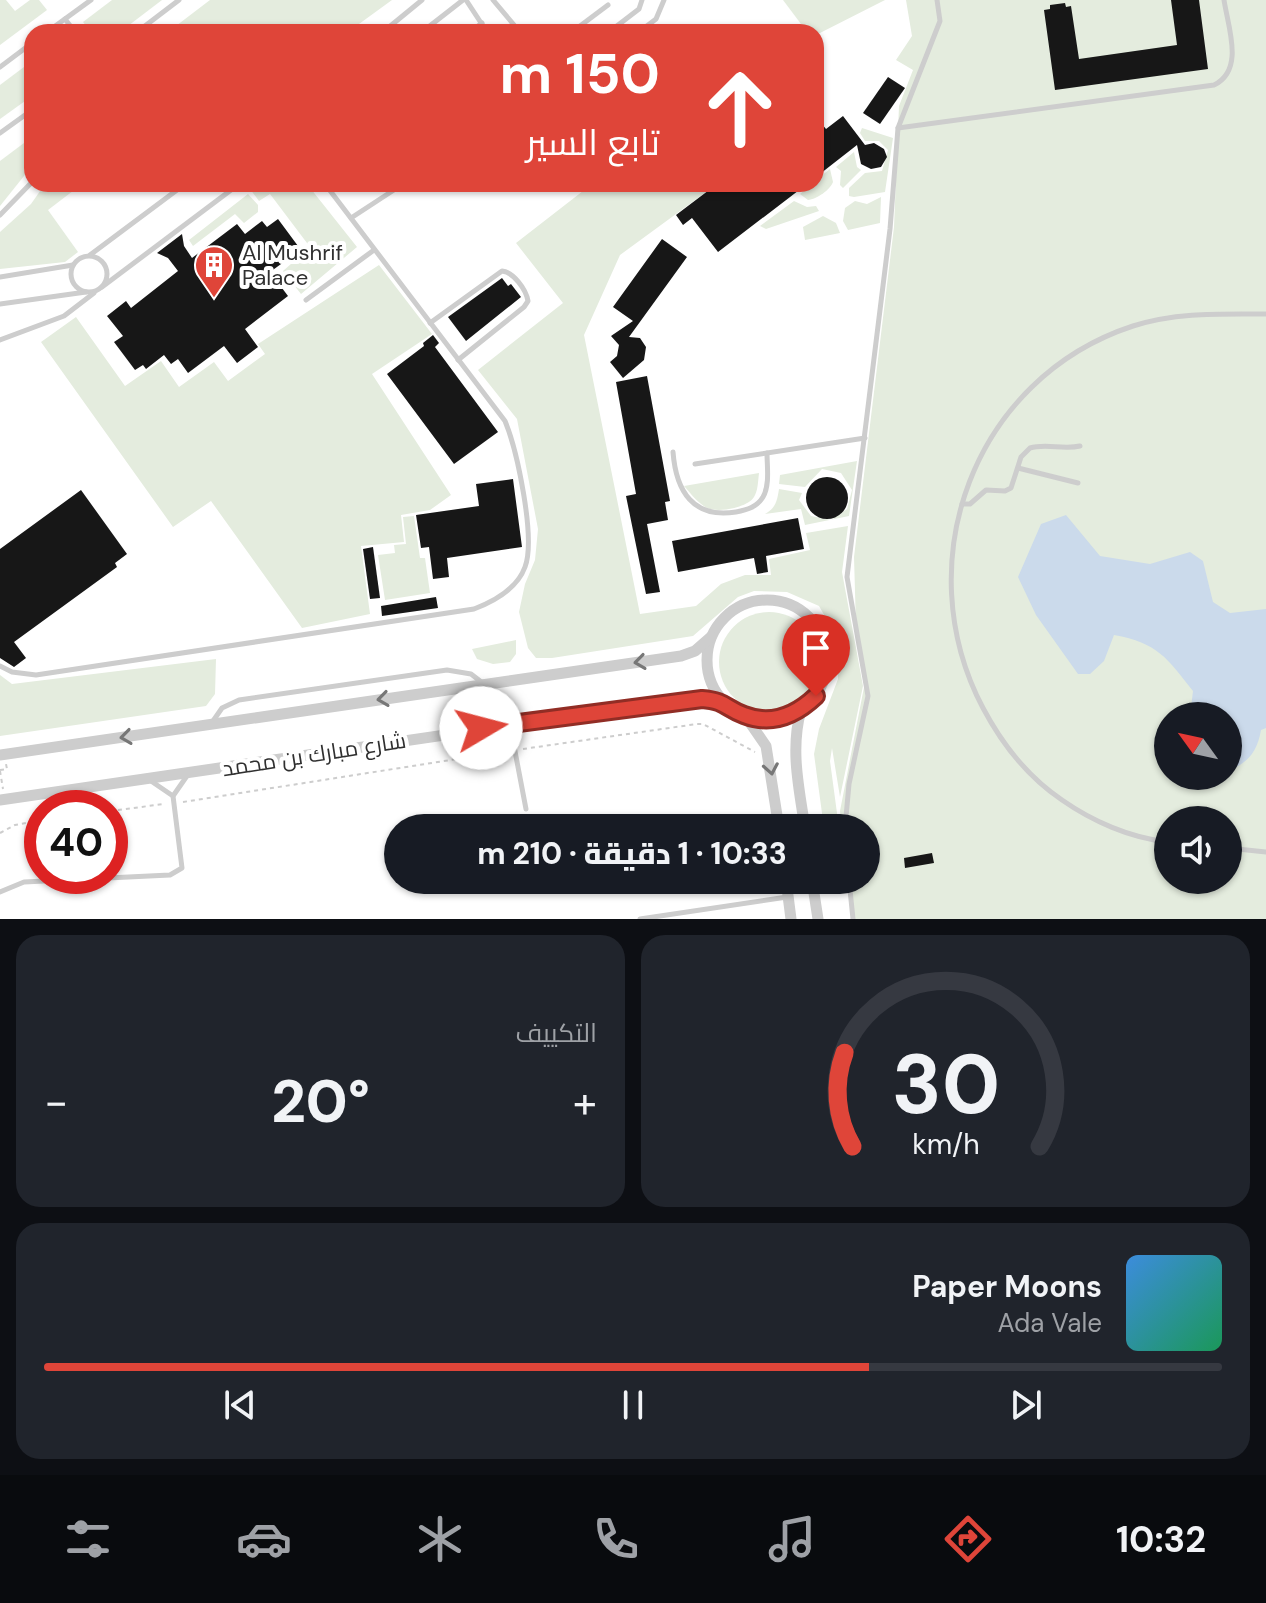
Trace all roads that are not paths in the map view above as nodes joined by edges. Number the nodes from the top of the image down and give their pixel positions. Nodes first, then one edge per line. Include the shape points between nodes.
1 (91, 0) edge
2 (179, 0) edge
3 (422, 0) edge
4 (464, 0) edge
5 (493, 0) edge
6 (642, 0) edge
7 (664, 0) edge
8 (937, 0) edge
9 (1224, 0) edge
10 (608, 5) dead end
11 (65, 19) junction
12 (482, 23) edge
13 (58, 24) edge
14 (69, 24) edge
15 (148, 24) edge
16 (393, 24) edge
17 (432, 24) edge
18 (513, 24) edge
19 (583, 24) edge
20 (619, 24) edge
21 (649, 24) edge
22 (24, 49) edge
23 (0, 67) edge
24 (24, 116) edge
25 (898, 128) junction
26 (0, 133) edge
27 (24, 190) edge
28 (174, 192) edge
29 (230, 192) edge
30 (331, 192) edge
31 (391, 192) edge
32 (0, 215) edge
33 (351, 218) junction
34 (374, 250) junction
35 (90, 255) junction
36 (73, 265) junction
37 (0, 277) edge
38 (100, 288) junction
39 (88, 292) junction
40 (306, 300) dead end
41 (0, 304) edge
42 (1266, 314) edge
43 (430, 323) junction
44 (0, 340) edge
45 (458, 360) junction
46 (865, 438) junction
47 (1080, 446) dead end
48 (673, 452) dead end
49 (767, 453) junction
50 (695, 464) dead end
51 (1018, 468) junction
52 (1078, 483) dead end
53 (962, 504) junction
54 (711, 637) junction
55 (0, 666) edge
56 (484, 685) junction
57 (724, 702) junction
58 (801, 710) junction
59 (745, 716) junction
60 (211, 724) junction
61 (510, 724) junction
62 (0, 755) edge
63 (190, 772) junction
64 (147, 779) junction
65 (173, 796) junction
66 (2, 800) edge
67 (526, 809) dead end
68 (777, 814) edge
69 (803, 814) edge
70 (846, 814) edge
71 (1154, 838) edge
72 (1242, 849) edge
73 (1266, 852) edge
74 (0, 892) edge
75 (814, 894) edge
76 (850, 894) edge
77 (788, 896) joint
78 (640, 919) edge
79 (791, 919) edge
80 (818, 919) edge
81 (853, 919) edge

1 - 11 lane
2 - 15 lane
3 - 16 lane
4 - 12 lane
4 - 17 lane
5 - 18 lane
6 - 20 lane
7 - 21 lane
8 - 25 lane via 940,21
9 - 25 lane via 1232,64 1214,85
10 - 19 lane
11 - 13 lane
11 - 14 lane
22 - 23 lane
24 - 26 lane
25 - 46 lane
27 - 32 lane
28 - 35 lane
29 - 38 lane
30 - 33 lane
31 - 33 lane
33 - 34 lane
34 - 40 lane
34 - 43 lane
35 - 36 lane
35 - 38 lane via 105,265 107,276
36 - 37 lane
36 - 39 lane via 75,284
38 - 39 lane
38 - 44 lane via 64,316
39 - 41 lane
42 - 53 lane via 1168,317 1114,333 1079,351 1045,374 1005,416 976,464
43 - 45 lane
43 - 45 lane via 502,271 508,271 525,292 524,307
45 - 55 lane via 505,421 520,465 528,554 524,569 494,602 36,675
46 - 49 lane
46 - 70 lane via 847,577 868,696
47 - 51 lane via 1030,448
48 - 49 lane via 680,486 697,506 714,514 746,510 761,499
49 - 50 lane
51 - 52 lane
51 - 53 lane via 1008,490 986,490 970,504
53 - 71 lane via 953,557 953,613 969,678 994,727 1024,767 1061,800 1113,827
54 -> 56 street, شارع مبارك بن محمد via 681,656
54 - 57 street via 708,671
54 - 58 street via 738,606 778,600 797,607 819,628 828,657 816,696
56 -> 60 street, شارع مبارك بن محمد
56 - 60 lane via 471,674 447,670 239,700 222,708
57 - 59 street
57 - 61 street, شارع مبارك بن محمد via 692,699
58 - 59 street via 774,719
58 - 69 street via 795,760
59 -> 68 street via 766,746
60 -> 62 street, شارع مبارك بن محمد
61 - 63 street, شارع مبارك بن محمد
61 - 67 lane
63 - 64 street, شارع مبارك بن محمد
63 - 65 lane
64 - 65 lane
64 - 66 street, شارع مبارك بن محمد
65 - 74 lane via 182,868 170,875 24,882
72 - 73 lane
75 - 80 street
76 - 81 lane
77 - 78 lane
77 - 79 street

